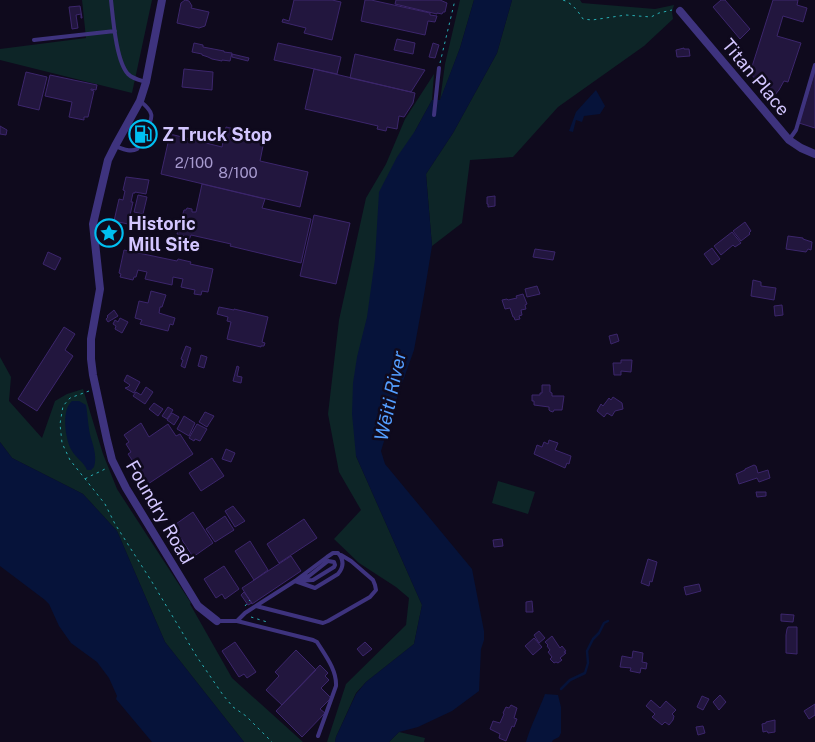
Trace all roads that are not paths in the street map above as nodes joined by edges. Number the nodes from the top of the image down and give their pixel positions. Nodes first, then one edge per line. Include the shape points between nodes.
1 (111, 0) edge
2 (162, 0) edge
3 (680, 10) road end
4 (115, 31) junction
5 (34, 40) dead end
6 (815, 65) edge
7 (439, 68) road end
8 (146, 82) junction
9 (140, 101) junction
10 (434, 116) dead end
11 (789, 140) junction
12 (115, 146) junction
13 (815, 154) edge
14 (339, 554) junction
15 (295, 581) junction
16 (256, 606) junction
17 (217, 621) joint
18 (237, 621) junction
19 (318, 736) dead end

1 - 4 lane
2 - 8 street, Foundry Road
3 - 11 street, Titan Place
4 - 5 lane
4 - 8 lane via 124,69 132,77
6 - 11 lane via 796,130
7 - 10 lane
8 - 9 street, Foundry Road
9 - 12 street, Foundry Road
9 - 12 lane via 148,106 152,120 136,149 131,151
11 - 13 street, Titan Place
12 - 17 street, Foundry Road via 108,160 94,224 100,289 91,339 96,389 112,460 126,488 198,606
14 - 15 lane via 327,557
14 - 15 lane via 343,565 338,574 315,588
14 - 16 lane via 373,580 376,590 370,597 323,623
15 - 15 lane via 313,580 334,567 335,563 328,561 309,576
15 - 16 lane
16 - 18 lane
17 - 18 lane
18 - 19 lane via 317,642 336,680

